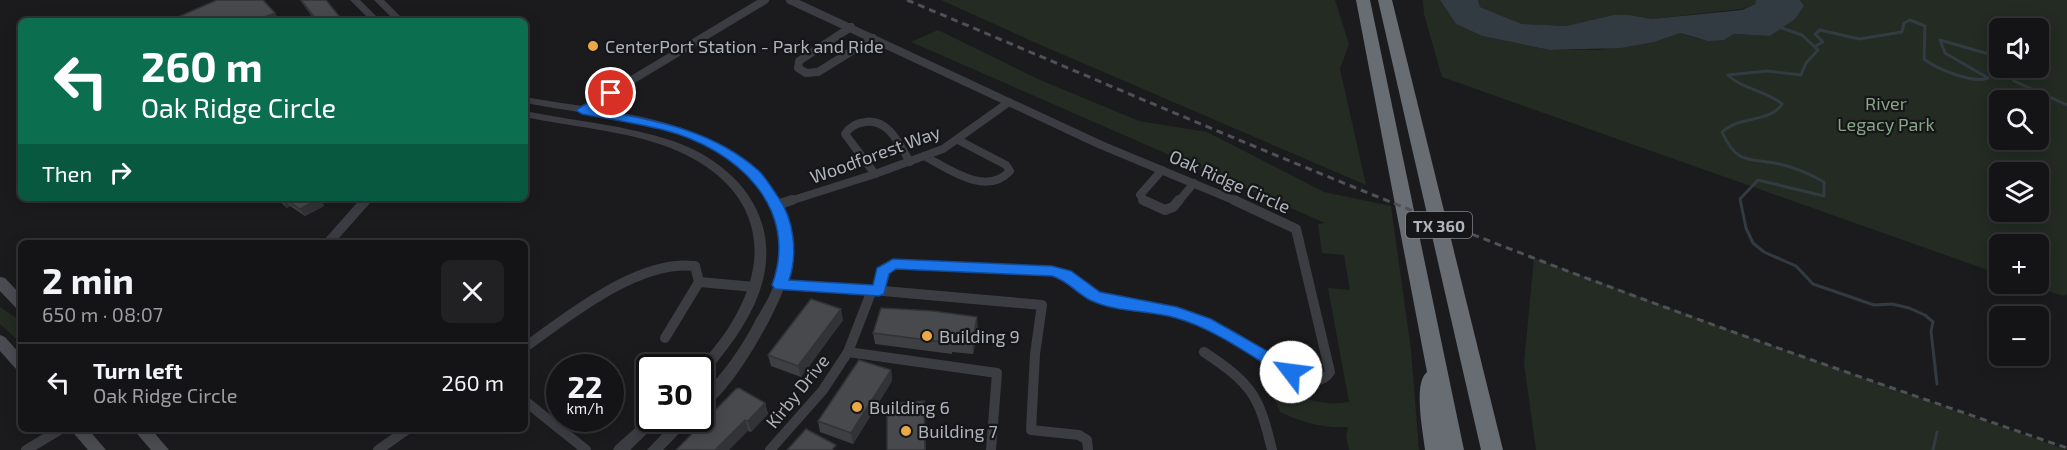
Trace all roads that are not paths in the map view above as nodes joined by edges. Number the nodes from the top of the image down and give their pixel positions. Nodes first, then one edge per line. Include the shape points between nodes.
1 (355, 0) edge
2 (380, 0) edge
3 (765, 0) edge
4 (790, 0) edge
5 (1363, 0) edge
6 (1385, 0) edge
7 (373, 18) edge
8 (397, 18) edge
9 (851, 27) junction
10 (873, 38) junction
11 (528, 101) edge
12 (1009, 102) junction
13 (582, 110) junction
14 (528, 115) edge
15 (668, 127) junction
16 (654, 139) junction
17 (958, 140) junction
18 (924, 156) junction
19 (910, 162) junction
20 (1162, 170) junction
21 (875, 174) junction
22 (1194, 183) junction
23 (365, 201) edge
24 (777, 205) junction
25 (331, 240) edge
26 (0, 282) edge
27 (699, 282) junction
28 (780, 285) junction
29 (755, 287) junction
30 (876, 290) junction
31 (18, 301) edge
32 (665, 338) dead end
33 (0, 341) edge
34 (528, 345) edge
35 (848, 352) junction
36 (1204, 352) dead end
37 (714, 356) edge
38 (1436, 359) junction
39 (18, 362) edge
40 (714, 389) edge
41 (528, 403) edge
42 (57, 432) edge
43 (81, 432) edge
44 (144, 432) edge
45 (404, 432) edge
46 (640, 432) edge
47 (673, 432) edge
48 (26, 450) edge
49 (98, 450) edge
50 (161, 450) edge
51 (378, 450) edge
52 (586, 450) edge
53 (620, 450) edge
54 (654, 450) edge
55 (770, 450) edge
56 (991, 450) edge
57 (1088, 450) edge
58 (1272, 450) edge
59 (1436, 450) edge
60 (1453, 450) edge
61 (1492, 450) edge

1 - 7 street
2 - 8 street
3 - 13 street
4 - 9 street, Oak Ridge Circle
5 - 38 highway, TX 360
6 - 61 highway, TX 360
9 - 10 street, Oak Ridge Circle
9 - 10 street via 799,61 798,68 806,73 818,72
10 - 12 street, Oak Ridge Circle
11 - 13 street
12 - 17 street, Woodforest Way
12 - 20 street, Oak Ridge Circle
13 - 15 street
14 - 16 street
15 - 16 street
15 - 24 street via 733,156 756,175
16 - 29 street via 717,167 739,188 753,211 763,251
17 - 18 street, Woodforest Way
17 - 18 street via 1005,165 1010,171 1007,176 985,184
18 - 19 street, Woodforest Way
19 - 21 street, Woodforest Way
19 - 21 street via 886,126 865,121 845,134
20 - 22 street, Oak Ridge Circle
20 - 22 street via 1140,195 1153,206 1165,210 1173,207
21 - 24 street, Woodforest Way
22 - 30 street, Oak Ridge Circle via 1296,229 1330,372 1326,378 1304,379 1206,323 1177,312 1095,296 1065,274 1052,271 893,264 882,272
23 - 25 street
24 - 28 street via 785,227 786,250
26 - 31 main road
27 - 29 street
27 - 32 street
27 - 34 street via 695,266 679,263 624,281 592,298
28 - 29 street
28 - 30 street
28 - 40 street via 739,360
29 - 37 street via 731,335
30 - 35 street, Kirby Drive
30 - 57 street via 1042,305 1030,430 1079,435 1087,441
33 - 39 main road
35 - 55 street, Kirby Drive via 823,390
35 - 56 street, Kirby Drive via 998,373
36 - 58 street via 1226,366 1256,399 1263,411
38 - 59 highway via 1430,391
38 - 60 highway, TX 360
41 - 52 street
42 - 48 street
43 - 49 main road
44 - 50 main road
45 - 51 street
46 - 53 street
47 - 54 street

